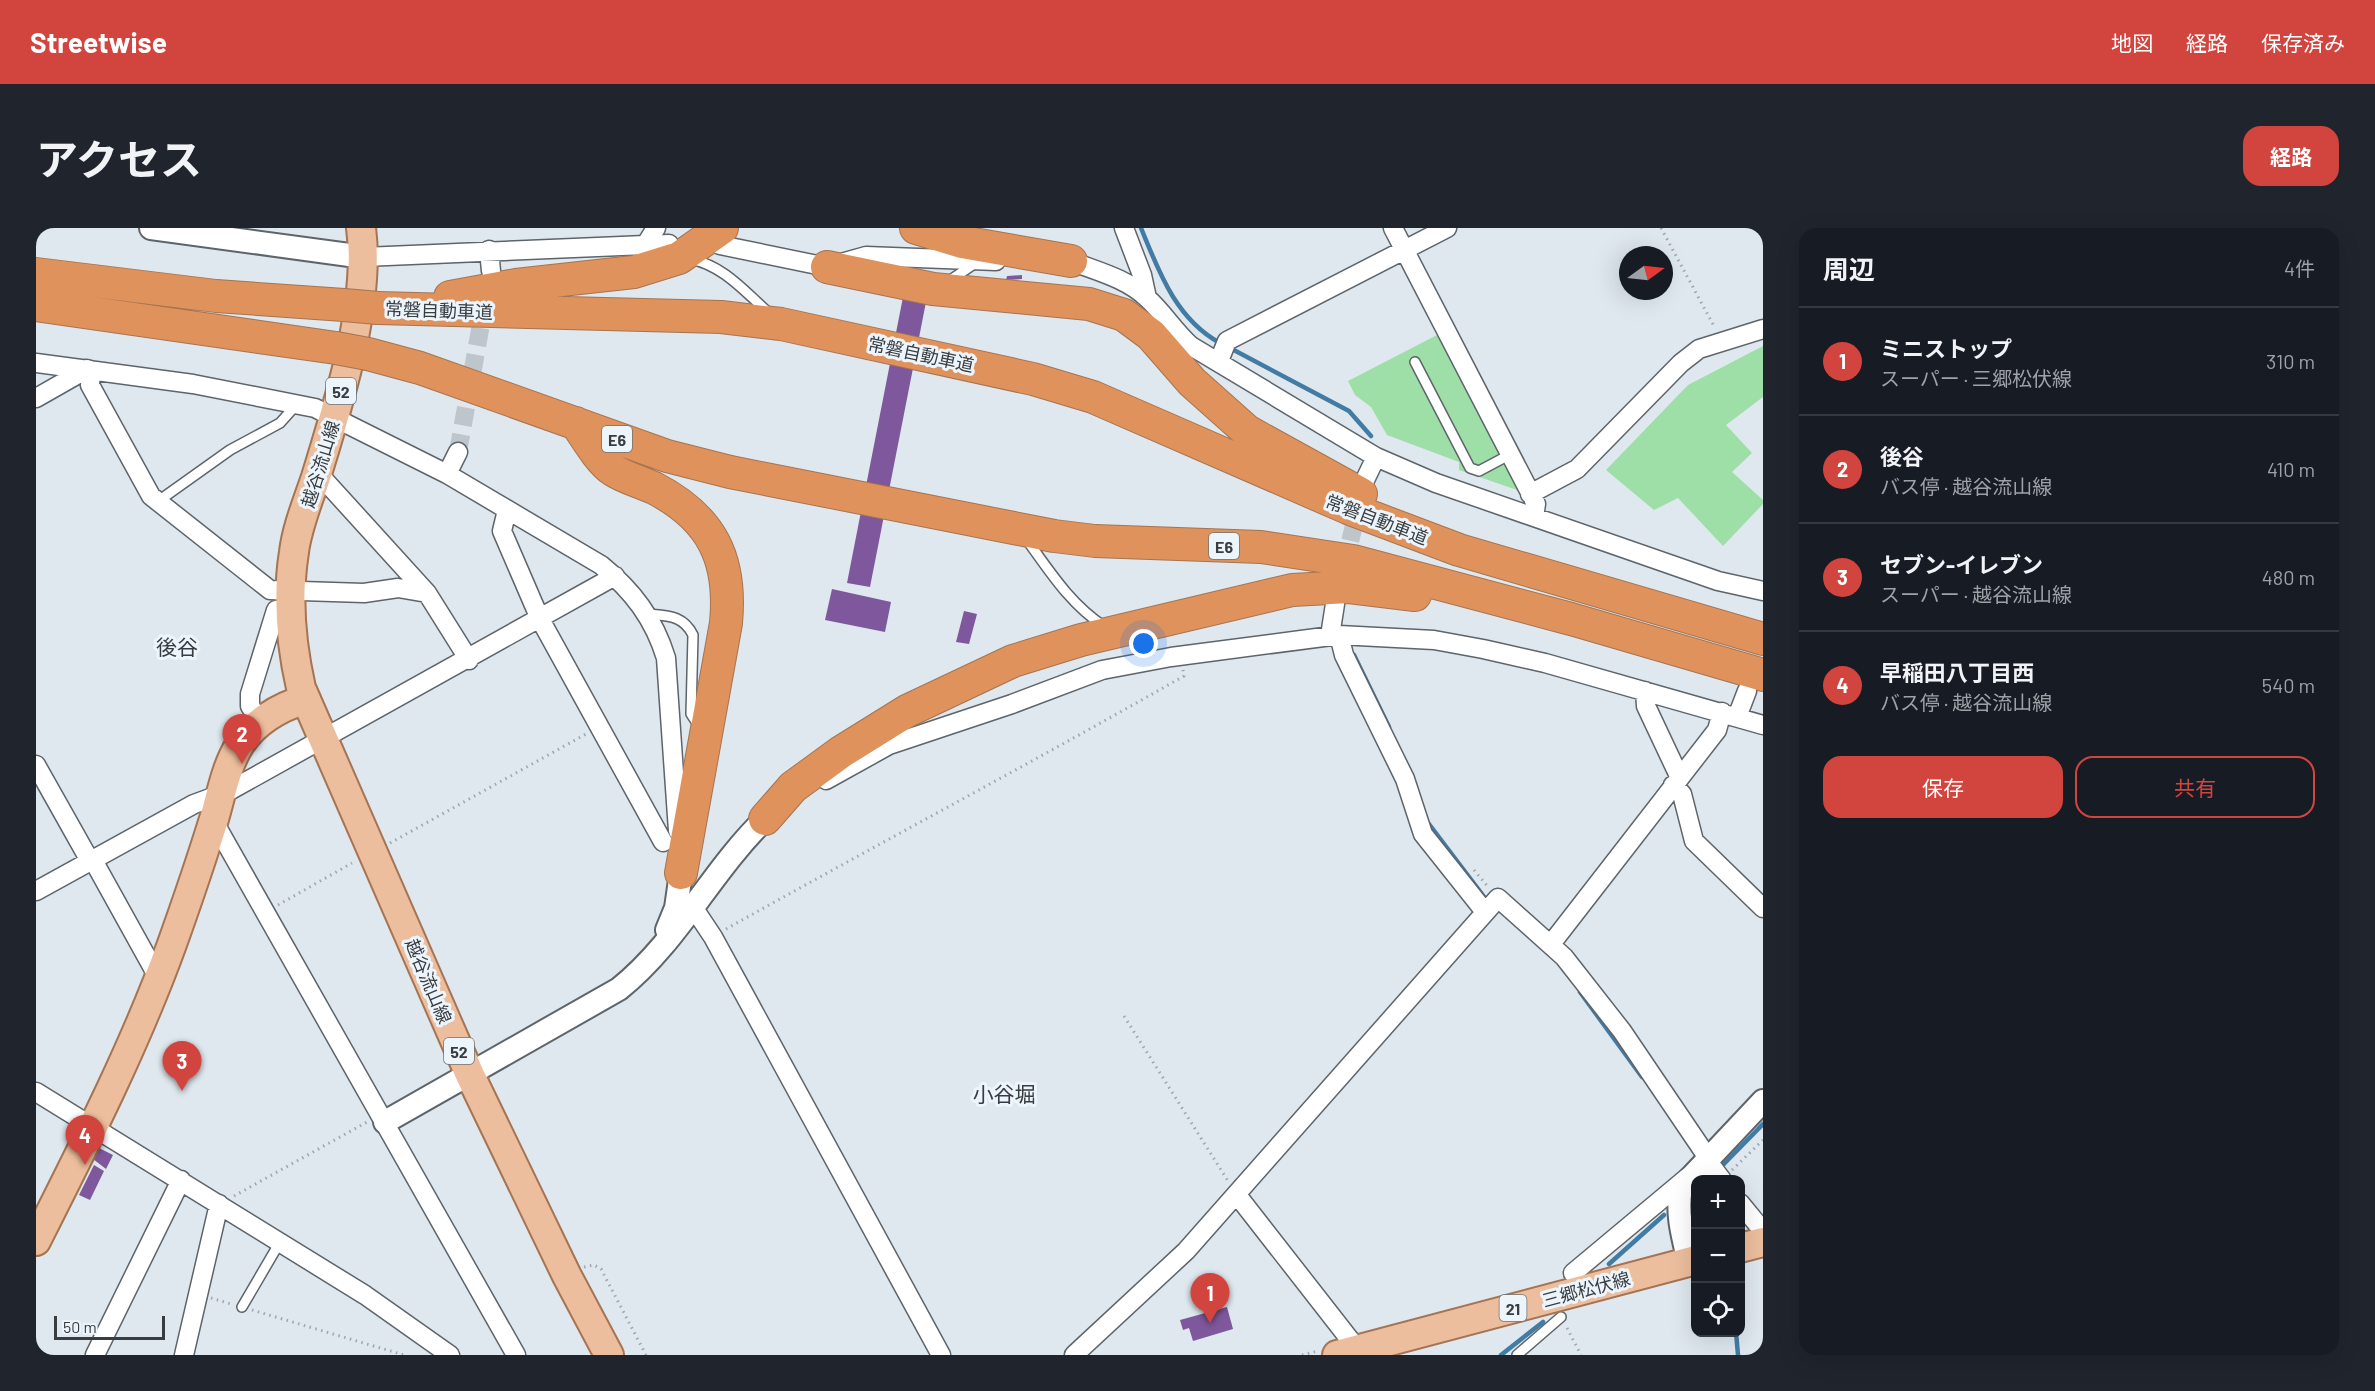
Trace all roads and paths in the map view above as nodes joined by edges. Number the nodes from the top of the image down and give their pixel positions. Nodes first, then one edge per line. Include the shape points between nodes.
1 (151, 228) edge
2 (361, 228) edge
3 (656, 228) edge
4 (916, 228) edge
5 (1124, 228) edge
6 (1393, 228) edge
7 (1447, 228) edge
8 (1661, 228) edge
9 (721, 237) edge
10 (646, 244) junction
11 (489, 250) junction
12 (674, 251) junction
13 (1405, 251) junction
14 (364, 257) junction
15 (980, 260) junction
16 (1071, 261) junction
17 (827, 267) junction
18 (491, 271) dead end
19 (36, 274) edge
20 (933, 289) junction
21 (1147, 298) junction
22 (36, 304) edge
23 (383, 308) junction
24 (781, 324) junction
25 (1763, 329) edge
26 (1722, 340) junction
27 (1218, 361) junction
28 (1415, 362) dead end
29 (36, 363) edge
30 (89, 370) junction
31 (36, 398) edge
32 (297, 404) junction
33 (334, 416) junction
34 (576, 423) junction
35 (459, 452) tunnel mouth
36 (1511, 454) junction
37 (1376, 457) junction
38 (317, 472) junction
39 (447, 474) junction
40 (1364, 482) dead end
41 (1530, 494) junction
42 (158, 502) junction
43 (507, 510) junction
44 (1533, 517) junction
45 (1020, 530) junction
46 (615, 576) junction
47 (1763, 591) edge
48 (427, 592) junction
49 (283, 600) junction
50 (1335, 604) dead end
51 (647, 614) junction
52 (540, 619) junction
53 (1570, 619) junction
54 (1726, 628) junction
55 (1119, 632) junction
56 (1334, 636) junction
57 (1763, 639) edge
58 (1180, 656) junction
59 (469, 660) junction
60 (1755, 683) edge
61 (1645, 691) junction
62 (304, 700) junction
63 (1730, 715) junction
64 (260, 722) junction
65 (1763, 725) edge
66 (598, 727) junction
67 (706, 738) junction
68 (321, 740) junction
69 (36, 765) edge
70 (1676, 781) junction
71 (217, 808) junction
72 (765, 819) junction
73 (663, 842) dead end
74 (362, 858) junction
75 (91, 860) junction
76 (681, 873) junction
77 (36, 891) edge
78 (693, 907) junction
79 (1763, 908) edge
80 (265, 911) junction
81 (1485, 912) junction
82 (713, 937) junction
83 (1551, 944) junction
84 (657, 954) junction
85 (159, 979) junction
86 (1124, 1016) dead end
87 (470, 1075) junction
88 (36, 1092) edge
89 (1763, 1101) edge
90 (383, 1118) junction
91 (93, 1126) junction
92 (1763, 1140) edge
93 (1702, 1164) junction
94 (1724, 1175) edge
95 (1727, 1175) edge
96 (181, 1180) junction
97 (1237, 1195) junction
98 (219, 1204) junction
99 (1745, 1209) edge
100 (1763, 1231) edge
101 (36, 1241) edge
102 (280, 1242) junction
103 (1763, 1242) edge
104 (1745, 1247) edge
105 (1691, 1258) edge
106 (1691, 1261) edge
107 (1573, 1273) dead end
108 (567, 1276) junction
109 (198, 1294) junction
110 (242, 1307) junction
111 (1561, 1317) joint
112 (1348, 1352) edge
113 (95, 1355) edge
114 (184, 1355) edge
115 (404, 1355) edge
116 (450, 1355) edge
117 (516, 1355) edge
118 (609, 1355) edge
119 (646, 1355) edge
120 (941, 1355) edge
121 (1074, 1355) edge
122 (1517, 1355) edge
123 (1581, 1355) edge

1 - 14 street
2 - 14 main road, 越谷流山線 / 52
3 - 10 street
4 - 16 highway via 962,242
5 - 21 street
6 - 13 street
7 - 13 street
8 - 26 path
9 - 12 highway
9 - 17 street
10 - 11 street
10 - 12 street
11 - 14 street
11 - 18 street
12 - 23 highway via 634,272 516,285
12 - 24 lane via 707,262 725,274
13 - 27 street via 1227,341
13 - 36 street
14 - 33 main road, 越谷流山線 / 52 via 345,377
15 - 16 street
15 - 17 street via 866,256
15 - 20 lane
16 - 21 street via 1126,283
17 - 20 highway
19 - 23 highway, 常磐自動車道, bridge via 216,296
20 - 54 highway via 1089,304 1124,315 1151,334 1200,390 1247,431 1353,490 1462,534 1689,600
21 - 27 street via 1191,346
22 - 34 highway, E6, bridge via 368,354 420,368
23 - 24 highway, 常磐自動車道 via 662,315
24 - 54 highway, 常磐自動車道 via 1064,387 1427,539
25 - 26 street
26 - 41 street via 1699,349 1681,363 1577,469
27 - 37 street
28 - 36 lane via 1470,468 1479,471
29 - 30 street
30 - 31 street
30 - 32 street
30 - 42 street via 90,386 150,496
32 - 33 street
32 - 42 lane via 279,423 230,450
33 - 38 main road, 越谷流山線 / 52
33 - 39 street
34 - 45 highway, E6 via 667,456 730,472
34 - 67 highway via 611,469 682,505 699,519 718,549 725,569 728,602
35 - 39 street
36 - 41 street
37 - 40 street
37 - 44 street
38 - 48 street
38 - 49 main road, 越谷流山線 / 52
39 - 43 street
41 - 44 street via 1536,504
42 - 49 street
43 - 46 street
43 - 52 street via 502,531
44 - 47 street via 1718,580
45 - 53 highway, E6 via 1095,541 1261,547 1311,553
45 - 55 lane via 1069,598 1088,616
46 - 51 street
46 - 52 street
48 - 49 street via 398,588
48 - 59 street
49 - 62 main road, 越谷流山線 / 52
49 - 64 street via 250,694 250,706
50 - 56 street
51 - 67 lane via 677,617 687,623 693,635 692,714
51 - 76 street via 666,658
52 - 59 street
52 - 66 street
53 - 55 highway via 1349,587 1259,596
53 - 60 highway, E6
54 - 57 highway, 常磐自動車道
55 - 72 highway via 1013,661 907,711 793,787
56 - 58 street
56 - 61 street via 1372,635 1453,644 1545,663
56 - 81 street via 1405,779 1423,834
58 - 72 street via 1102,670 889,745
58 - 82 path via 1184,676
59 - 68 street
60 - 63 street
61 - 63 street
61 - 70 street via 1646,706
62 - 64 main road
62 - 68 main road, 越谷流山線 / 52
63 - 65 street
63 - 70 street
64 - 71 main road via 232,758
66 - 73 street
66 - 74 path
67 - 76 highway
68 - 71 street
68 - 74 main road, 越谷流山線 / 52
69 - 75 street
70 - 79 street via 1694,842
70 - 83 street
71 - 75 street via 194,804
71 - 80 street
71 - 85 main road
72 - 78 street via 729,856
74 - 80 path
74 - 87 main road, 越谷流山線 / 52
75 - 77 street
75 - 85 street
76 - 84 street via 676,908
78 - 82 street
78 - 84 street
80 - 90 street
81 - 83 street via 1498,898
81 - 97 street
82 - 120 street
83 - 93 street via 1622,1031
84 - 87 street via 619,989
85 - 91 main road
86 - 97 path
87 - 90 street
87 - 108 main road, 越谷流山線 / 52
88 - 91 street
89 - 93 street
90 - 98 path
90 - 117 street
91 - 96 street
91 - 101 main road
92 - 95 path
93 - 94 street
93 - 105 street via 1682,1188 1678,1200
93 - 107 street
96 - 98 street
96 - 113 street
97 - 112 street
97 - 121 street via 1155,1282
98 - 102 street
98 - 109 street
99 - 100 street
102 - 110 lane
102 - 116 street
103 - 104 main road
106 - 112 main road, 三郷松伏線 / 21
108 - 118 main road, 越谷流山線 / 52
108 - 119 path via 585,1266 601,1269
109 - 110 path
109 - 114 street
110 - 115 path
111 - 122 lane
111 - 123 path

